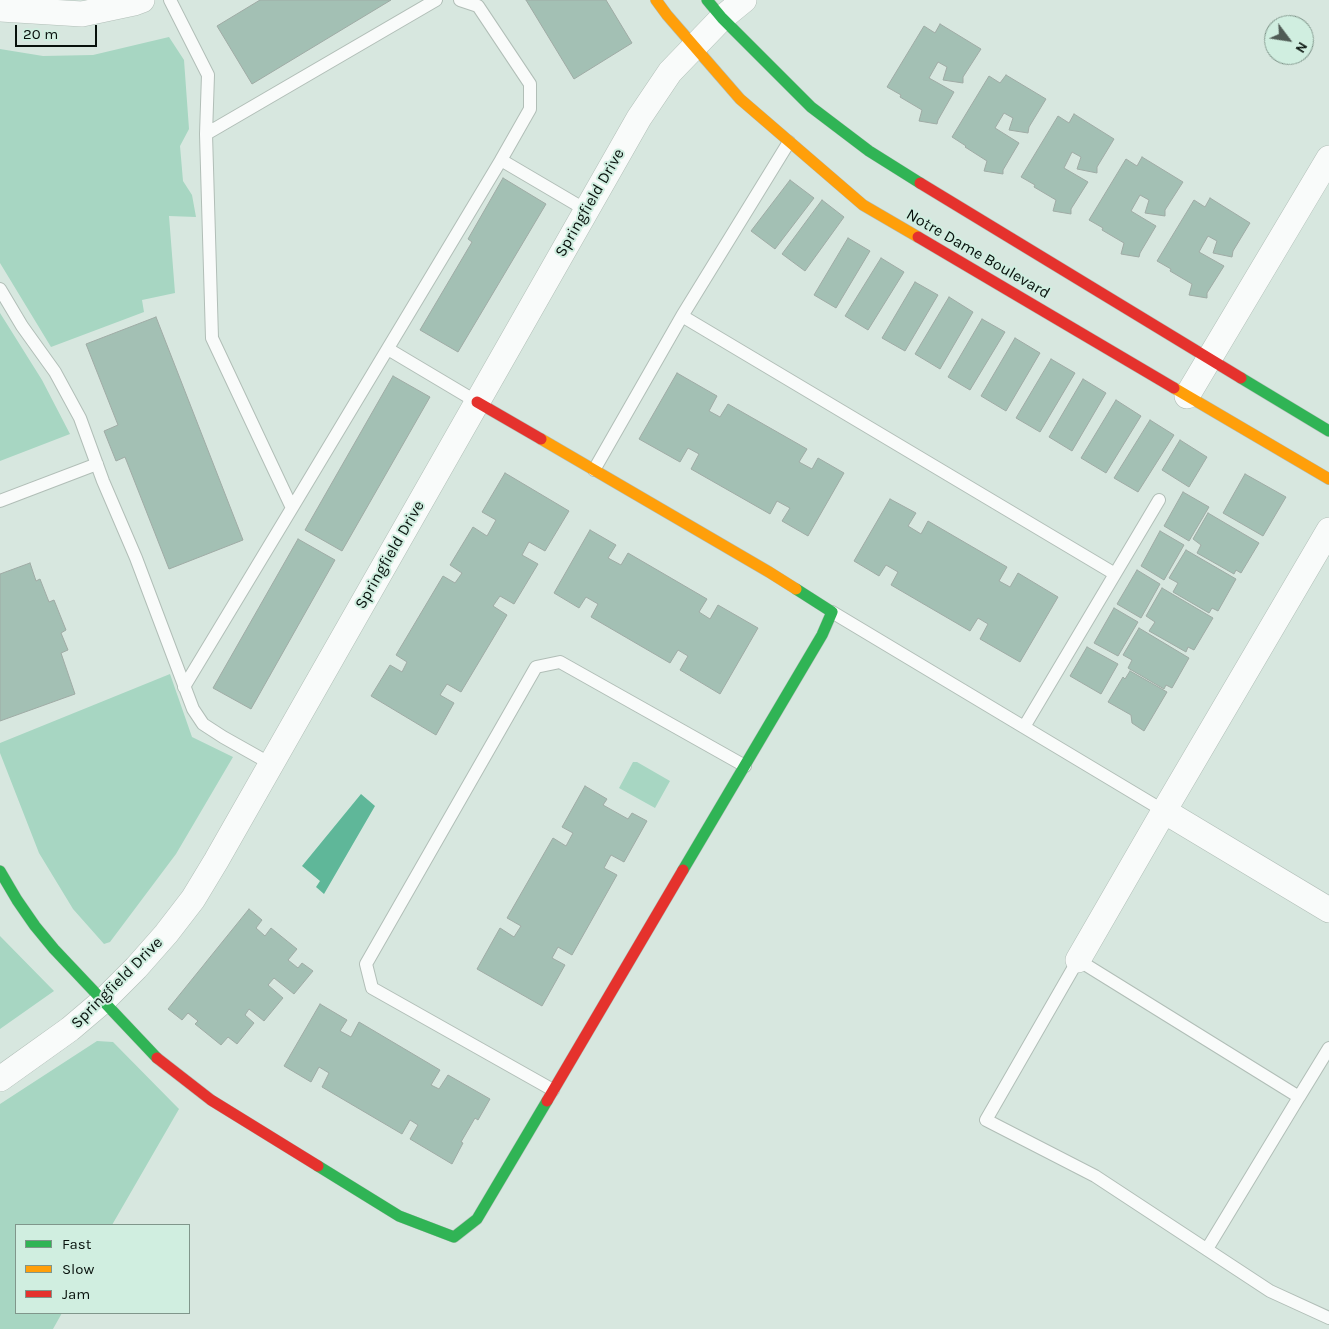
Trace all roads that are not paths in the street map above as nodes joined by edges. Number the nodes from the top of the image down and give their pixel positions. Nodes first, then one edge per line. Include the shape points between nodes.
1 (142, 0) edge
2 (170, 0) edge
3 (436, 0) edge
4 (460, 0) edge
5 (656, 0) edge
6 (744, 0) edge
7 (0, 9) edge
8 (714, 9) edge
9 (694, 47) junction
10 (206, 134) junction
11 (789, 142) junction
12 (1329, 158) edge
13 (501, 160) junction
14 (586, 210) junction
15 (0, 289) edge
16 (682, 316) junction
17 (388, 348) junction
18 (1209, 359) junction
19 (1187, 396) junction
20 (477, 402) junction
21 (1329, 431) edge
22 (97, 464) junction
23 (594, 470) junction
24 (1329, 479) edge
25 (1159, 500) dead end
26 (0, 501) edge
27 (292, 508) junction
28 (1329, 530) edge
29 (1115, 574) junction
30 (832, 612) junction
31 (184, 687) junction
32 (1024, 728) junction
33 (271, 764) junction
34 (745, 766) junction
35 (1164, 811) junction
36 (0, 871) edge
37 (1329, 910) edge
38 (1078, 960) junction
39 (102, 1001) junction
40 (1329, 1048) edge
41 (0, 1079) edge
42 (553, 1090) junction
43 (1299, 1097) junction
44 (1207, 1249) junction
45 (1329, 1318) edge

1 - 7 street via 82,14
2 - 10 lane via 208,75
3 - 10 lane
4 - 13 lane via 478,6 530,84 530,109
5 - 9 street, Notre Dame Boulevard
6 - 8 street, Springfield Drive
8 - 9 street, Springfield Drive
8 - 18 street, Notre Dame Boulevard via 810,107 870,151
9 - 11 street, Notre Dame Boulevard via 740,99
9 - 14 street, Springfield Drive via 670,72 639,118
10 - 27 lane via 212,338
11 - 16 lane
11 - 19 street, Notre Dame Boulevard via 863,205
12 - 18 street
13 - 14 lane
13 - 17 lane
14 - 20 street, Springfield Drive
15 - 22 lane via 55,372 80,418
16 - 23 lane
16 - 29 lane
17 - 20 lane
17 - 27 lane
18 - 19 street
18 - 21 street, Notre Dame Boulevard
19 - 24 street, Notre Dame Boulevard
20 - 23 street
20 - 33 street, Springfield Drive
22 - 26 lane
22 - 31 lane
23 - 30 street
25 - 29 lane
27 - 31 lane
28 - 35 street
29 - 32 lane
30 - 32 lane
30 - 34 street via 822,635
31 - 33 lane via 203,724
32 - 35 lane
33 - 39 street, Springfield Drive via 192,898 166,934
34 - 42 street
34 - 42 lane via 560,662 536,667 366,964 372,988
35 - 37 street
35 - 38 street
36 - 39 street via 35,926
38 - 43 lane
38 - 44 lane via 986,1120 1095,1176
39 - 41 street, Springfield Drive via 70,1029
39 - 42 street via 153,1055 211,1100 399,1216 454,1237 476,1219
40 - 43 lane
43 - 44 lane
44 - 45 lane via 1270,1291

